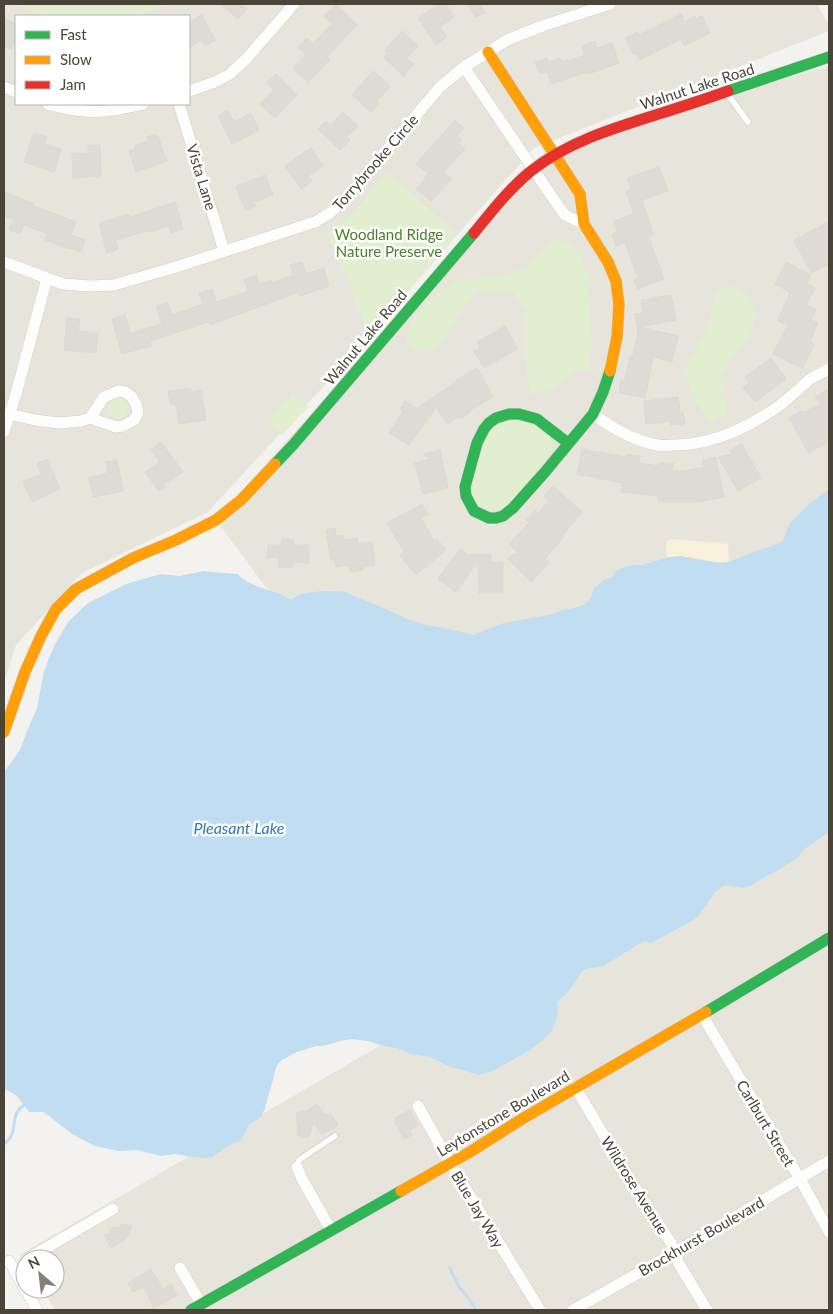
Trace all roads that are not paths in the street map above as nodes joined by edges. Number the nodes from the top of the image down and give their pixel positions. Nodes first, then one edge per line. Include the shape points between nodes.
1 (294, 4) edge
2 (610, 4) edge
3 (488, 52) junction
4 (829, 57) edge
5 (464, 67) junction
6 (190, 91) edge
7 (726, 92) junction
8 (52, 105) edge
9 (139, 105) edge
10 (179, 105) edge
11 (748, 122) dead end
12 (554, 154) junction
13 (534, 168) junction
14 (584, 224) junction
15 (224, 251) junction
16 (4, 262) edge
17 (47, 278) junction
18 (829, 369) edge
19 (9, 414) junction
20 (593, 414) junction
21 (90, 418) dead end
22 (4, 431) edge
23 (568, 443) junction
24 (4, 732) edge
25 (828, 942) edge
26 (702, 1015) junction
27 (575, 1087) junction
28 (418, 1106) dead end
29 (335, 1136) dead end
30 (829, 1161) edge
31 (450, 1163) junction
32 (297, 1167) joint
33 (800, 1178) junction
34 (114, 1209) dead end
35 (331, 1230) junction
36 (829, 1232) edge
37 (45, 1249) edge
38 (674, 1252) junction
39 (7, 1261) edge
40 (180, 1268) dead end
41 (196, 1307) edge
42 (37, 1310) edge
43 (540, 1310) edge
44 (573, 1310) edge
45 (707, 1310) edge

1 - 6 street via 230,74
2 - 3 street, Torrybrooke Circle via 509,39
3 - 5 street, Torrybrooke Circle
3 - 12 street
4 - 7 street, Walnut Lake Road
5 - 13 street
5 - 15 street, Torrybrooke Circle via 440,87 330,213 315,222
7 - 11 lane
7 - 12 street, Walnut Lake Road via 593,135
8 - 9 street via 98,112
10 - 15 street, Vista Lane
12 - 13 street, Walnut Lake Road
12 - 14 street via 580,194
13 - 14 street via 565,215
13 - 24 street, Walnut Lake Road via 498,204 293,445 241,500 216,520 98,576 76,589 56,608 25,672
14 - 20 street via 608,262 616,281 619,305 612,365
15 - 17 street, Torrybrooke Circle via 114,285 63,284
16 - 17 street, Torrybrooke Circle
17 - 19 street
18 - 20 street via 811,379 771,412 710,442 658,445 611,427
19 - 21 street via 59,423
19 - 22 street
20 - 23 street
23 - 23 street via 514,508 503,516 489,518 474,511 465,487 477,443 489,423 508,414 519,414 537,419
25 - 26 street, Leytonstone Boulevard via 796,956
26 - 27 street, Leytonstone Boulevard
26 - 33 street, Carlburt Street
27 - 31 street, Leytonstone Boulevard
27 - 38 street, Wildrose Avenue
28 - 31 street, Blue Jay Way
29 - 32 lane via 299,1160
30 - 33 street, Brockhurst Boulevard
31 - 35 street, Leytonstone Boulevard
31 - 43 street, Blue Jay Way
32 - 35 street
33 - 36 street, Carlburt Street
33 - 38 street, Brockhurst Boulevard
34 - 37 street
35 - 41 street, Leytonstone Boulevard
38 - 44 street, Brockhurst Boulevard
38 - 45 street, Wildrose Avenue
39 - 42 street
40 - 41 street

